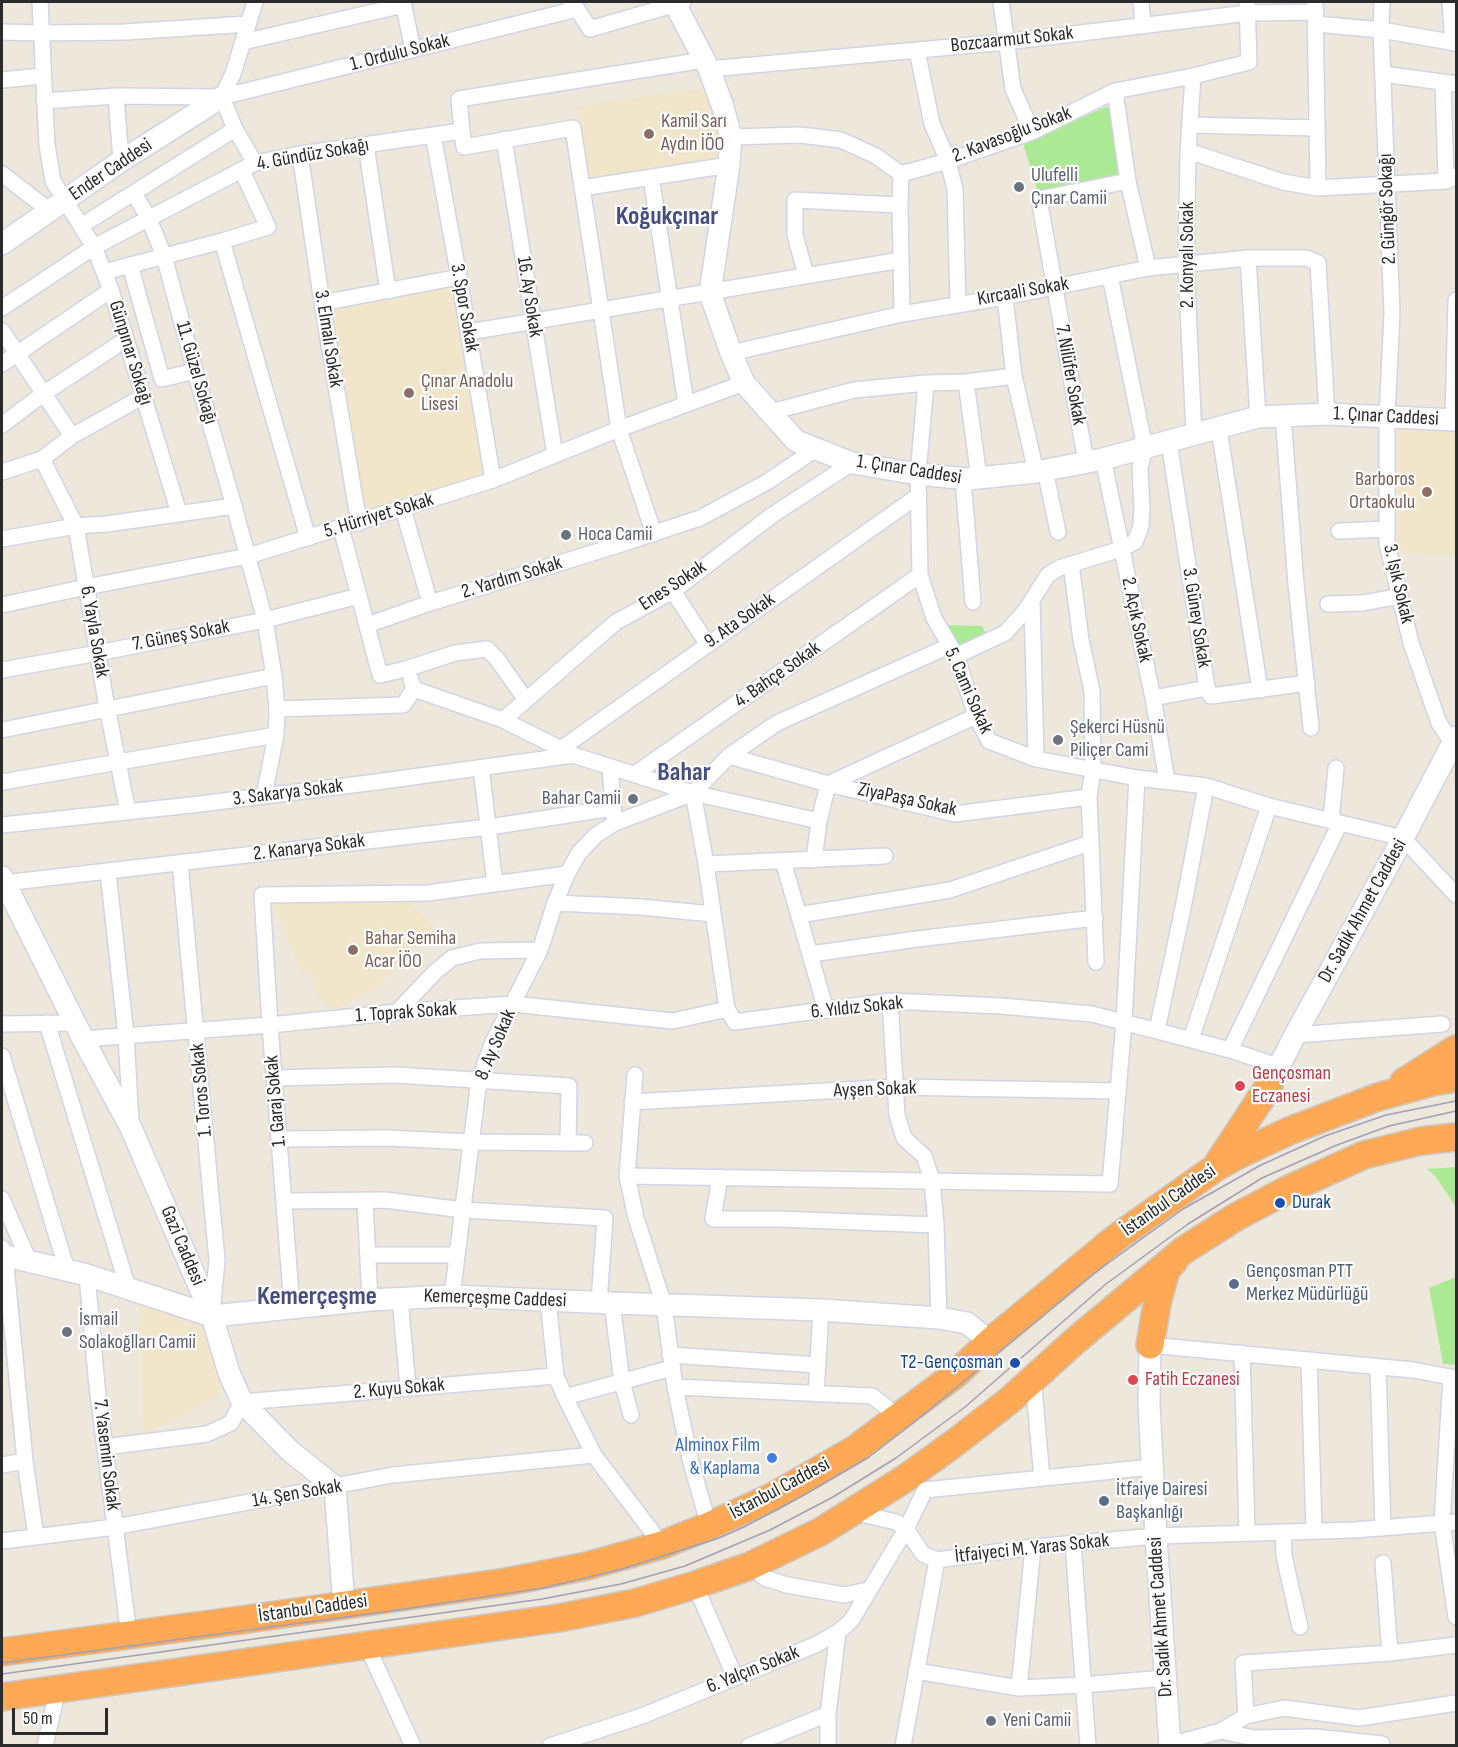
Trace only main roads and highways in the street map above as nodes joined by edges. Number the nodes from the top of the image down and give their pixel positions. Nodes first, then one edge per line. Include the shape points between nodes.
1 (678, 2) edge
2 (222, 97) road end
3 (2, 244) edge
4 (1455, 420) edge
5 (1455, 740) edge
6 (3, 880) edge
7 (1456, 1049) edge
8 (1274, 1076) junction
9 (1449, 1077) edge
10 (1378, 1097) junction
11 (1289, 1131) junction
12 (1456, 1137) edge
13 (1421, 1141) junction
14 (1456, 1152) edge
15 (1215, 1168) junction
16 (1184, 1250) junction
17 (3, 1253) edge
18 (1124, 1300) junction
19 (212, 1316) junction
20 (990, 1342) junction
21 (1150, 1345) junction
22 (344, 1605) junction
23 (2, 1652) edge
24 (2, 1697) edge
25 (1170, 1745) edge

1 - 4 main road, 1. Çınar Caddesi via 723,107 731,137 710,293 744,383 796,441 918,484 1041,471 1094,461 1258,417 1327,414
2 - 3 main road, Ender Caddesi
5 - 8 main road, Dr. Sadık Ahmet Caddesi
6 - 19 main road, Gazi Caddesi via 131,1128
7 - 10 highway
8 - 11 highway via 1260,1123 1271,1132
8 - 15 highway
9 - 10 highway, İstanbul Caddesi
10 - 11 highway, İstanbul Caddesi
11 - 15 highway, İstanbul Caddesi
12 - 13 highway
13 - 14 highway
13 - 16 highway via 1364,1155 1297,1185
15 - 20 highway, İstanbul Caddesi via 1116,1238
16 - 18 highway
16 - 21 highway via 1166,1270
17 - 19 main road, Kemerçeşme Caddesi
18 - 21 highway via 1143,1300
18 - 24 highway via 984,1421 906,1478 798,1544 695,1586 569,1617
19 - 20 main road, Kemerçeşme Caddesi via 452,1296 939,1318 967,1323
19 - 22 main road, Gazi Caddesi via 242,1402 290,1451 335,1487
20 - 22 highway, İstanbul Caddesi via 956,1374 854,1450 772,1497 710,1526 662,1545 549,1575
21 - 25 main road, Dr. Sadık Ahmet Caddesi via 1152,1467
22 - 23 highway, İstanbul Caddesi

